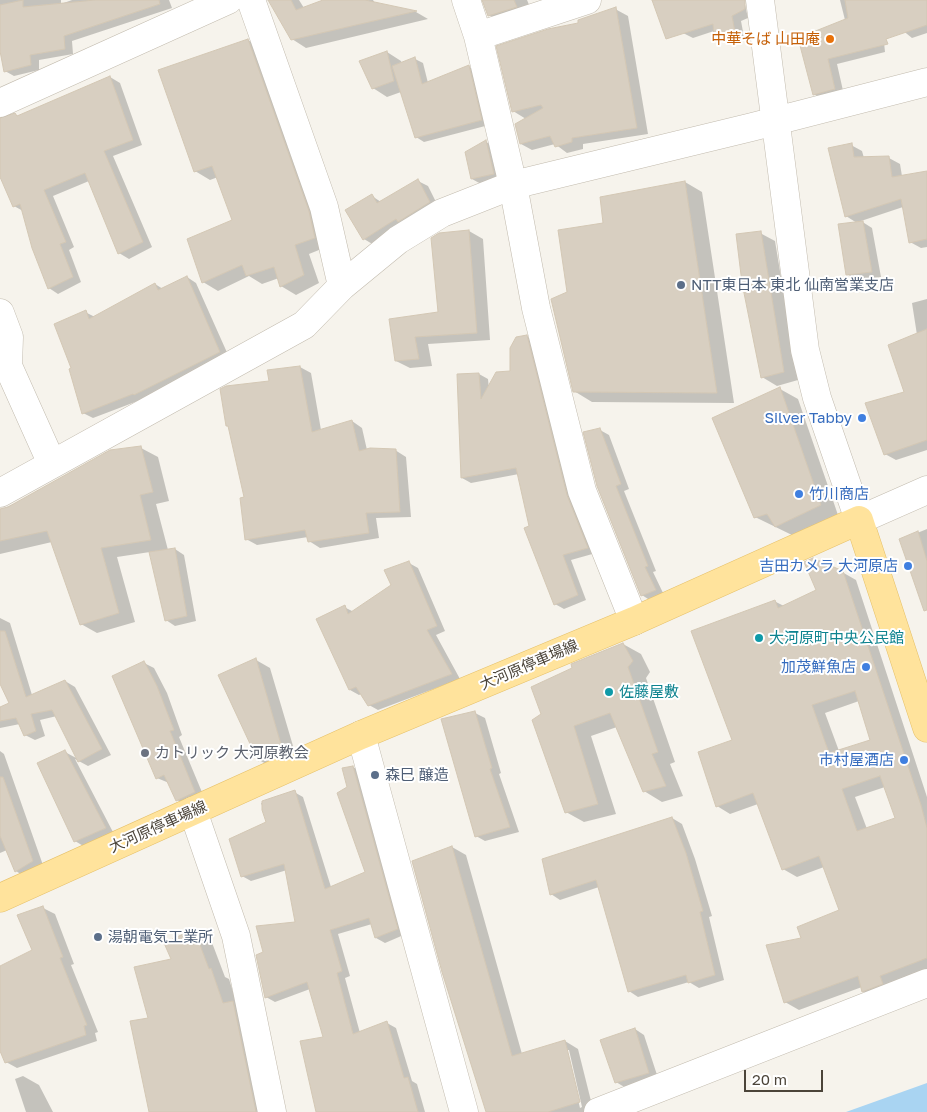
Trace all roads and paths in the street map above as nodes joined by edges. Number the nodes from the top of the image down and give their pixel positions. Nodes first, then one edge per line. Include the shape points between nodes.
1 (228, 0) edge
2 (251, 0) edge
3 (466, 0) edge
4 (588, 0) edge
5 (760, 0) edge
6 (177, 11) edge
7 (478, 36) junction
8 (927, 82) edge
9 (0, 103) edge
10 (776, 121) junction
11 (513, 185) junction
12 (342, 286) junction
13 (0, 313) edge
14 (52, 464) junction
15 (927, 490) edge
16 (0, 492) edge
17 (859, 520) junction
18 (634, 620) junction
19 (927, 728) edge
20 (361, 735) junction
21 (193, 811) junction
22 (0, 898) edge
23 (927, 983) edge
24 (272, 1112) edge
25 (464, 1112) edge
26 (598, 1112) edge

1 - 6 street
2 - 12 street via 324,206
3 - 7 street
4 - 7 street
5 - 10 street
6 - 9 street
7 - 11 street
8 - 10 street
10 - 11 street
10 - 17 street via 805,350 817,398
11 - 12 street via 442,213 398,240
11 - 18 street via 536,308 582,491
12 - 14 street via 304,325
13 - 14 street via 9,337 8,366
14 - 16 street
15 - 17 street
17 - 18 main road, 大河原停車場線
17 - 19 main road
18 - 20 main road, 大河原停車場線
20 - 21 main road, 大河原停車場線
20 - 25 street
21 - 22 main road, 大河原停車場線
21 - 24 street via 236,936
23 - 26 street

